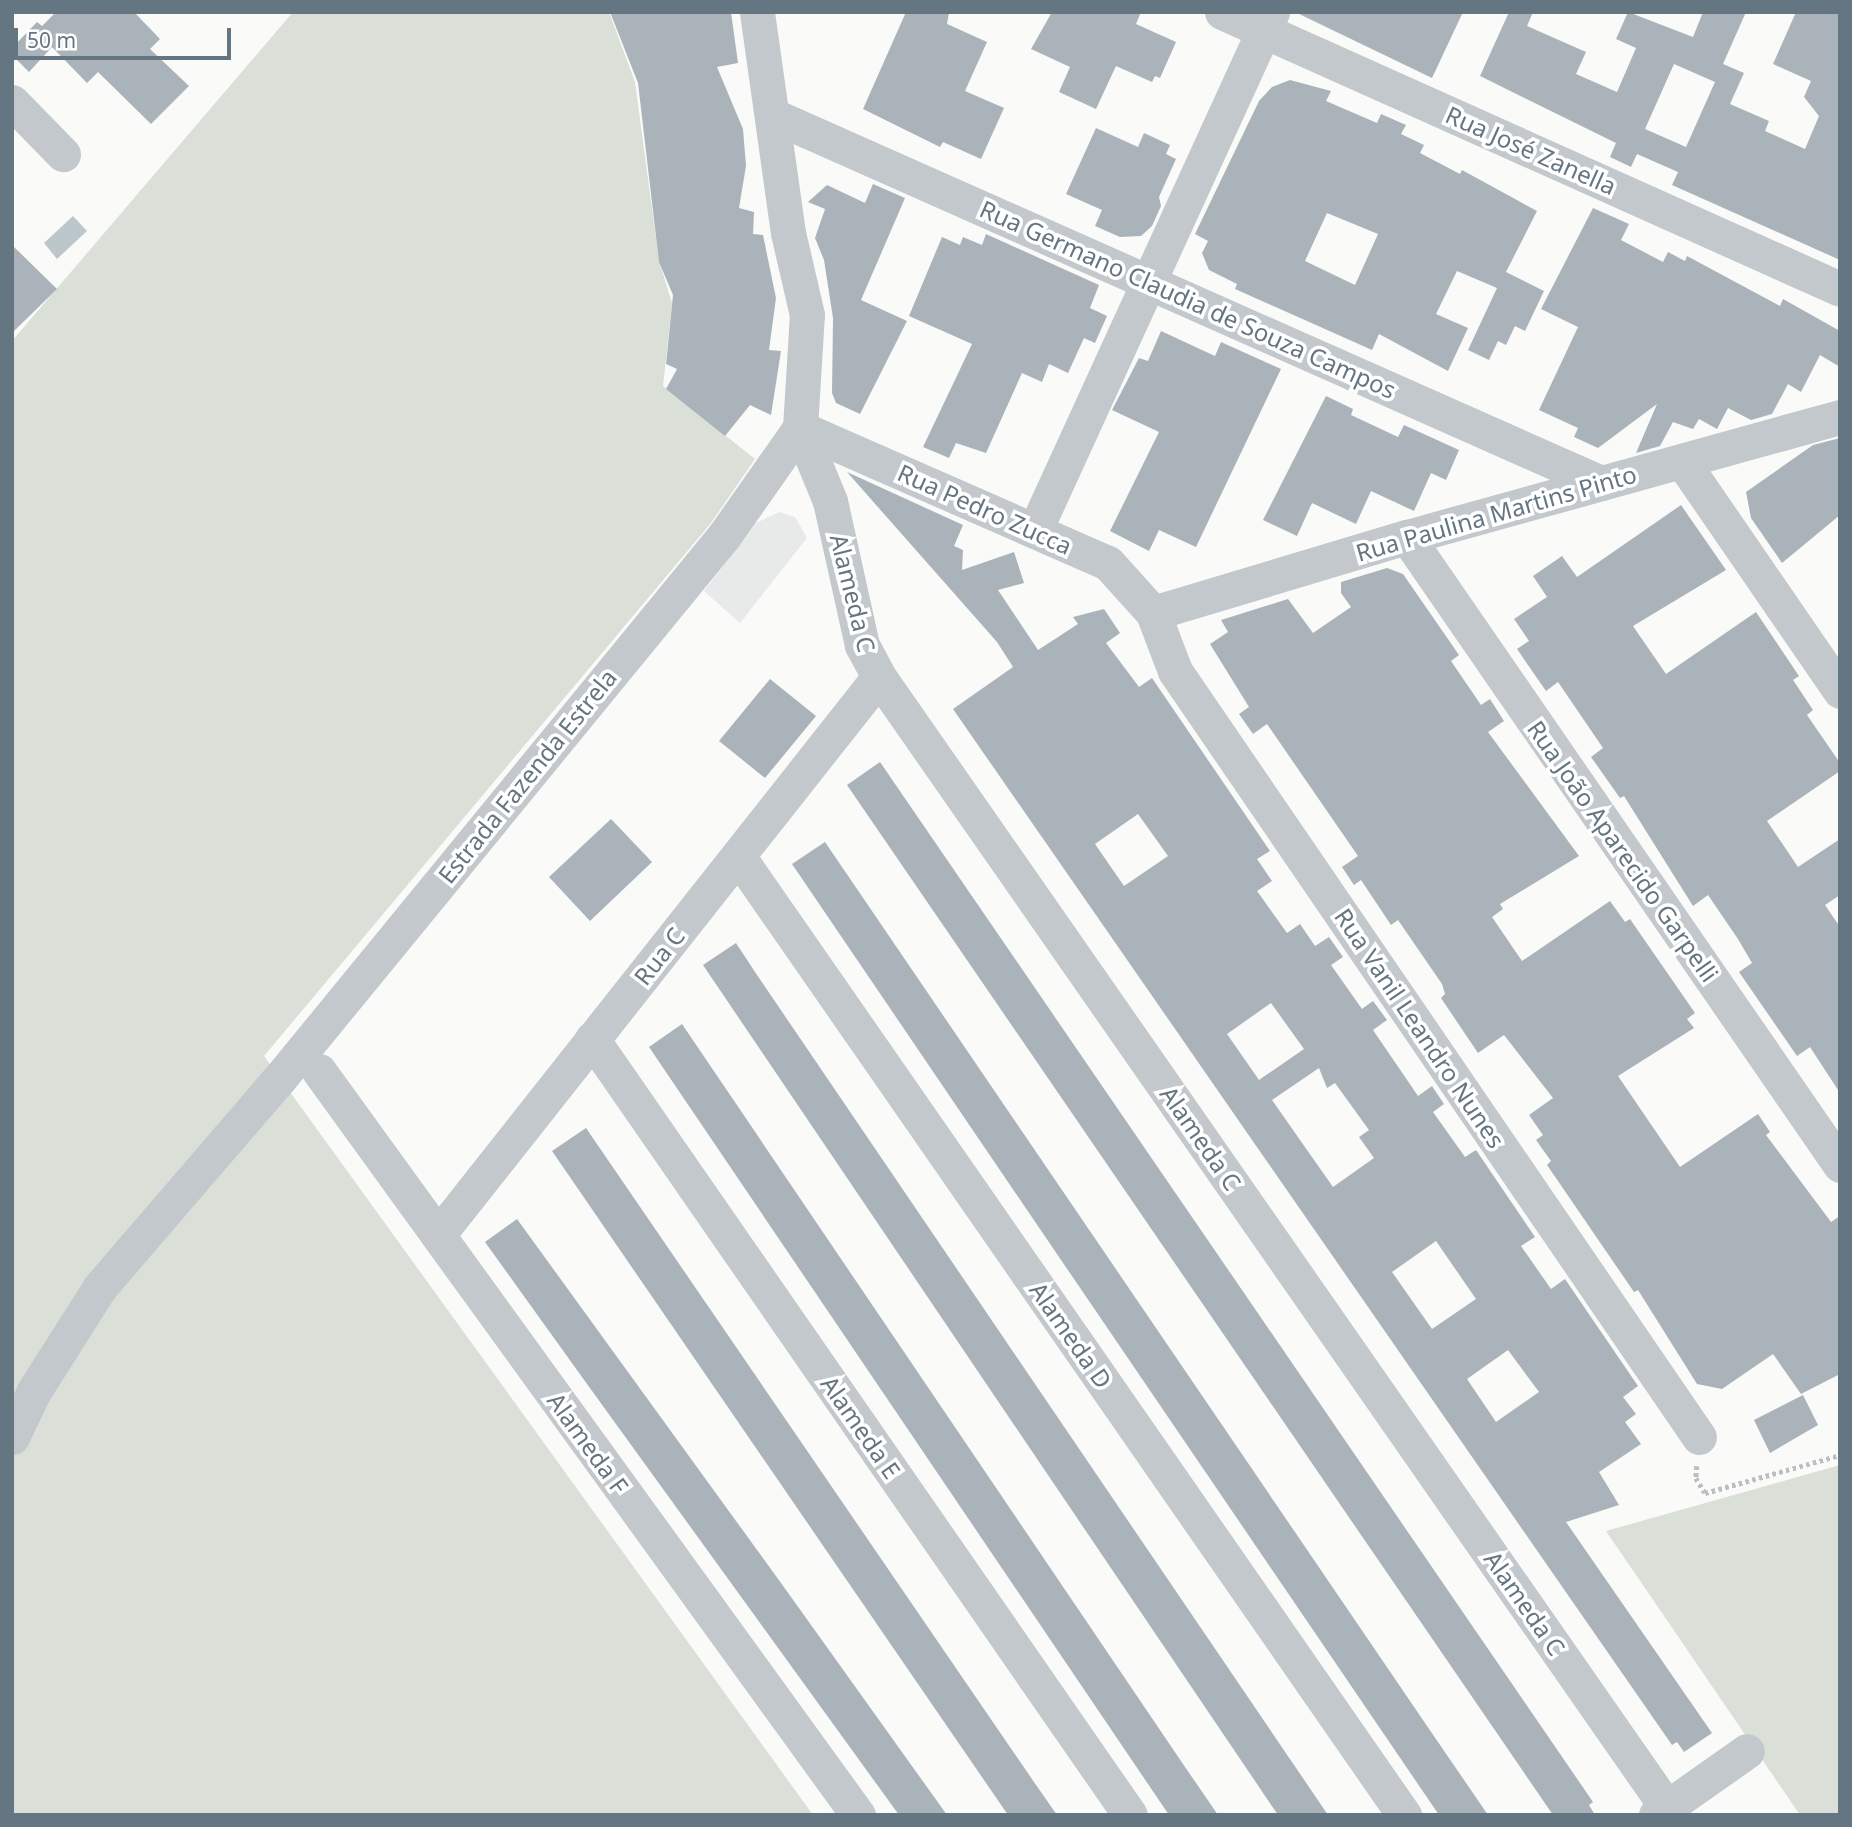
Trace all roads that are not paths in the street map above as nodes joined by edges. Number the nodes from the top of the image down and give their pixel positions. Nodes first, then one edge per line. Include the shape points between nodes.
1 (757, 12) edge
2 (1222, 12) edge
3 (1268, 22) edge
4 (12, 102) edge
5 (774, 116) junction
6 (63, 154) dead end
7 (1149, 280) junction
8 (1840, 289) edge
9 (1840, 416) edge
10 (800, 428) junction
11 (1682, 461) junction
12 (1601, 483) junction
13 (1035, 530) junction
14 (1407, 537) junction
15 (1153, 613) junction
16 (879, 677) junction
17 (1840, 691) edge
18 (738, 856) junction
19 (592, 1039) junction
20 (319, 1071) dead end
21 (1840, 1165) edge
22 (438, 1235) junction
23 (12, 1437) edge
24 (1699, 1437) road end
25 (1747, 1751) dead end
26 (1665, 1812) edge
27 (858, 1815) edge
28 (1130, 1815) edge
29 (1404, 1815) edge

1 - 5 street
2 - 3 street, Rua José Zanella
3 - 7 street
3 - 8 street, Rua José Zanella
4 - 6 street
5 - 7 street, Rua Germano Claudia de Souza Campos
5 - 10 street via 788,233 808,328
7 - 12 street, Rua Germano Claudia de Souza Campos
7 - 13 street
9 - 11 street, Rua Paulina Martins Pinto
10 - 13 street, Rua Pedro Zucca
10 - 16 street, Alameda C via 830,501 862,645
10 - 23 street, Estrada Fazenda Estrela via 724,536 280,1078 100,1287 34,1391
11 - 12 street, Rua Paulina Martins Pinto
11 - 17 street
12 - 14 street, Rua Paulina Martins Pinto
13 - 15 street, Rua Pedro Zucca via 1108,563
14 - 15 street, Rua Paulina Martins Pinto
14 - 21 street, Rua João Aparecido Garpelli
15 - 24 street, Rua Vanil Leandro Nunes via 1175,671
16 - 18 street, Rua C
16 - 26 street, Alameda C
18 - 19 street, Rua C
18 - 29 street, Alameda D
19 - 22 street, Rua C
19 - 28 street, Alameda E
20 - 22 street, Alameda F
22 - 27 street, Alameda F
25 - 26 street

